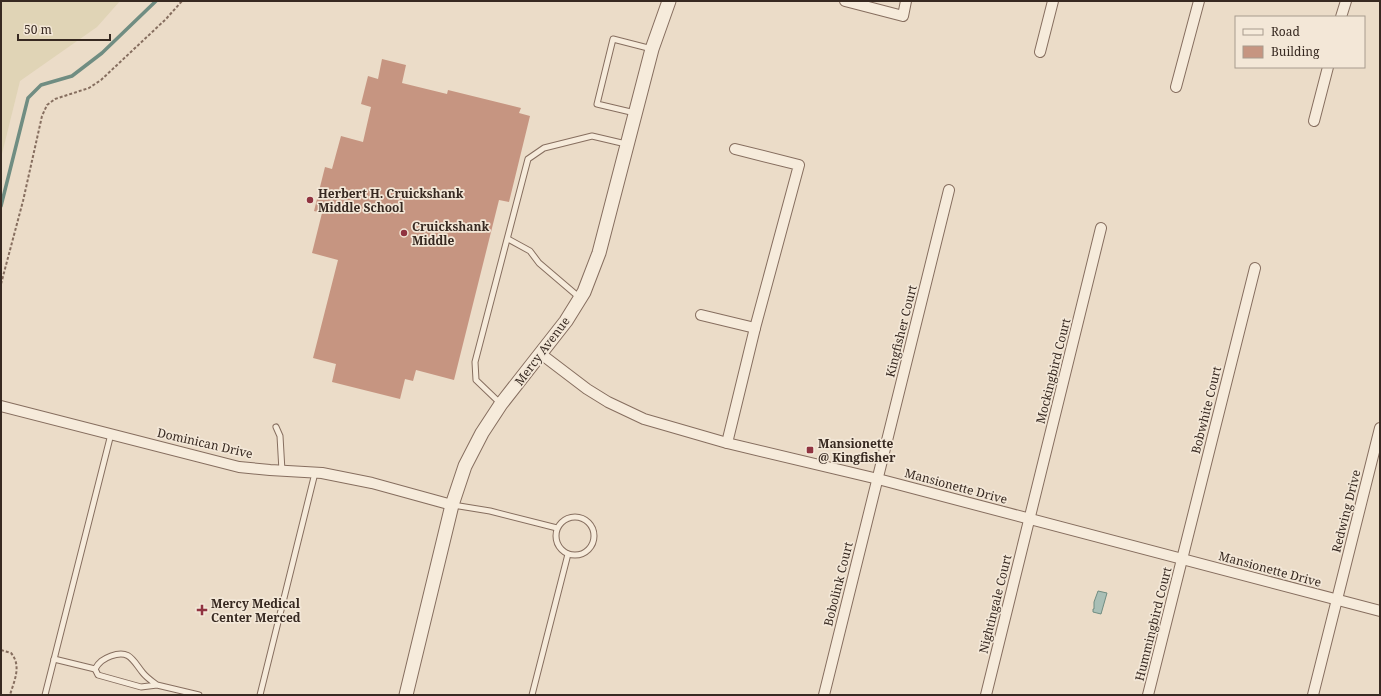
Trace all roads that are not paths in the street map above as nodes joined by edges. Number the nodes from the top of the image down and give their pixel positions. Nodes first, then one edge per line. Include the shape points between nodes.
1 (669, 1) edge
2 (844, 1) edge
3 (906, 1) edge
4 (1053, 1) edge
5 (1199, 1) edge
6 (1346, 1) edge
7 (1342, 16) edge
8 (652, 49) junction
9 (1040, 52) dead end
10 (1328, 68) edge
11 (1176, 87) dead end
12 (636, 113) junction
13 (1314, 121) dead end
14 (627, 144) junction
15 (735, 149) dead end
16 (949, 190) dead end
17 (1101, 228) dead end
18 (508, 239) junction
19 (1255, 268) dead end
20 (580, 298) junction
21 (701, 315) dead end
22 (755, 328) junction
23 (541, 354) junction
24 (501, 404) junction
25 (2, 408) edge
26 (276, 427) dead end
27 (1380, 428) edge
28 (111, 434) junction
29 (728, 443) junction
30 (282, 471) junction
31 (315, 473) junction
32 (878, 479) junction
33 (452, 505) junction
34 (1030, 519) junction
35 (557, 528) junction
36 (568, 554) junction
37 (1182, 559) junction
38 (1337, 601) junction
39 (1380, 611) edge
40 (54, 659) junction
41 (95, 669) junction
42 (157, 685) junction
43 (45, 695) edge
44 (198, 695) edge
45 (260, 695) edge
46 (406, 695) edge
47 (532, 695) edge
48 (824, 695) edge
49 (986, 695) edge
50 (1148, 695) edge
51 (1313, 695) edge

1 - 8 street, Mercy Avenue
2 - 3 street via 903,16
4 - 9 street
5 - 11 street
6 - 7 street
8 - 12 street, Mercy Avenue
8 - 12 lane via 613,39 597,104
10 - 13 street
12 - 14 street, Mercy Avenue
14 - 18 lane via 592,136 544,148 528,159
14 - 20 street, Mercy Avenue via 599,253
15 - 22 street via 799,165
16 - 32 street, Kingfisher Court
17 - 34 street, Mockingbird Court
18 - 20 lane via 530,251 539,263
18 - 24 lane via 475,362 476,380
19 - 37 street, Bobwhite Court
20 - 23 street, Mercy Avenue
21 - 22 street
22 - 29 street
23 - 24 street, Mercy Avenue
23 - 29 street, Mansionette Drive via 608,402 644,419
24 - 33 street, Mercy Avenue via 465,466
25 - 28 street, Dominican Drive
26 - 30 lane via 280,436
27 - 38 street, Redwing Drive
28 - 30 street, Dominican Drive via 239,467
28 - 40 lane
29 - 32 street, Mansionette Drive
30 - 31 street, Dominican Drive
31 - 33 street, Dominican Drive via 372,483
31 - 45 lane
32 - 34 street, Mansionette Drive
32 - 48 street, Bobolink Court
33 - 35 lane via 490,511
33 - 46 street, Mercy Avenue
34 - 37 street, Mansionette Drive
34 - 49 street, Nightingale Court
35 - 36 lane via 558,546
35 - 36 lane via 572,517 584,520 592,530 593,542 586,552 580,555
36 - 47 lane
37 - 38 street, Mansionette Drive
37 - 50 street, Hummingbird Court
38 - 39 street, Mansionette Drive
38 - 51 street, Redwing Drive
40 - 41 lane
40 - 43 lane
41 - 42 lane via 98,675 141,687
41 - 42 lane via 98,663 123,654 130,656 148,679
42 - 44 lane

